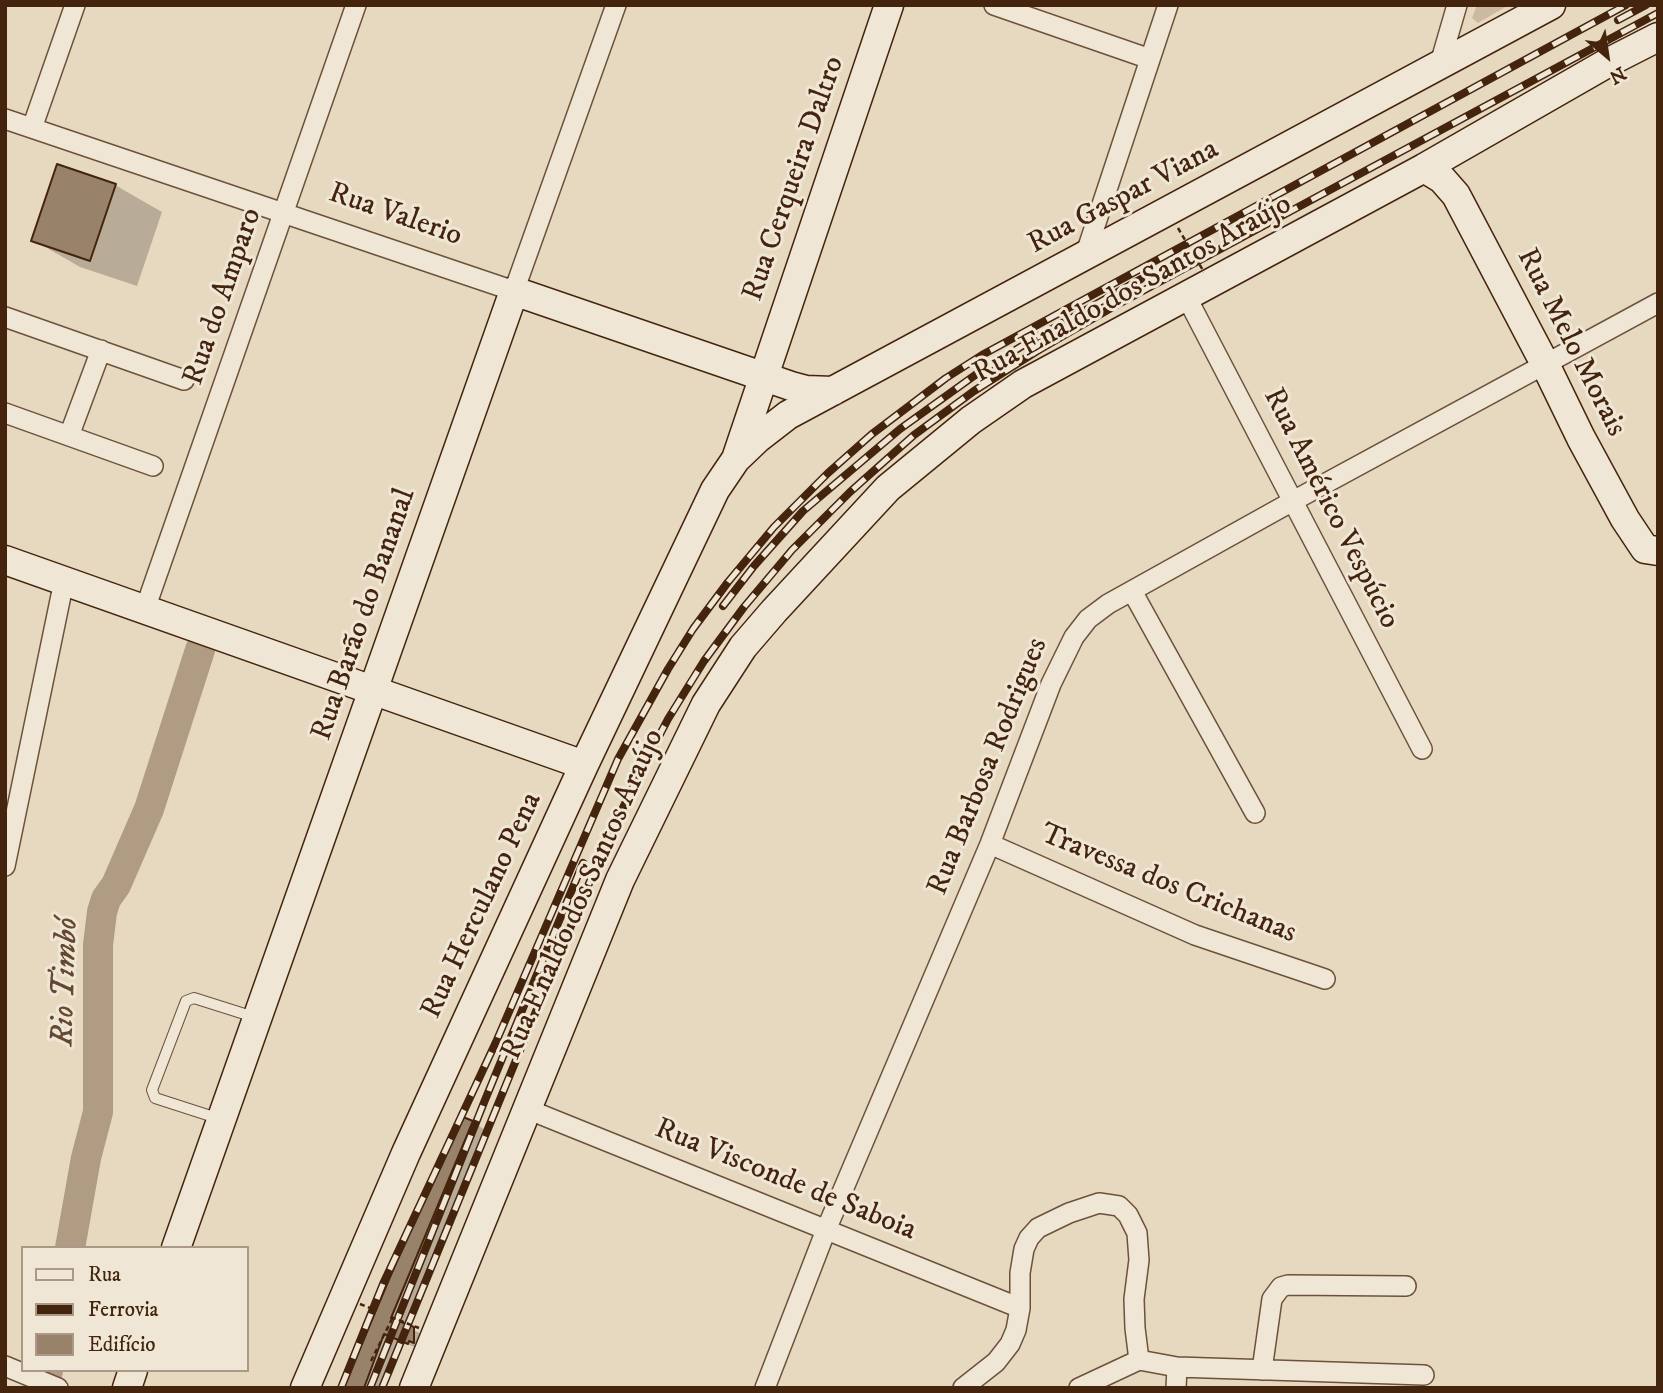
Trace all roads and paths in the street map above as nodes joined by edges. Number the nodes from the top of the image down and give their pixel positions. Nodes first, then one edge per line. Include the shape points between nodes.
1 (75, 5) edge
2 (356, 5) edge
3 (616, 5) edge
4 (889, 5) edge
5 (994, 5) edge
6 (1168, 5) edge
7 (1457, 5) edge
8 (1551, 5) edge
9 (1658, 37) edge
10 (1150, 59) junction
11 (1439, 66) junction
12 (5, 119) edge
13 (32, 128) junction
14 (1474, 139) junction
15 (1424, 168) junction
16 (1461, 203) junction
17 (285, 214) junction
18 (1178, 228) dead end
19 (1085, 256) junction
20 (1204, 272) dead end
21 (514, 291) junction
22 (1186, 296) junction
23 (1658, 303) edge
24 (5, 317) edge
25 (101, 350) junction
26 (1545, 364) junction
27 (764, 375) junction
28 (184, 380) dead end
29 (833, 391) junction
30 (5, 413) edge
31 (69, 436) junction
32 (736, 459) junction
33 (153, 466) dead end
34 (1293, 501) junction
35 (1656, 551) edge
36 (5, 560) edge
37 (64, 581) junction
38 (1132, 591) junction
39 (145, 609) junction
40 (373, 692) junction
41 (1422, 749) dead end
42 (584, 765) junction
43 (1255, 813) dead end
44 (990, 844) junction
45 (5, 866) edge
46 (1325, 979) dead end
47 (258, 1018) junction
48 (527, 1109) junction
49 (222, 1120) junction
50 (826, 1230) junction
51 (177, 1246) edge
52 (1406, 1286) dead end
53 (360, 1304) dead end
54 (1020, 1308) junction
55 (375, 1310) dead end
56 (419, 1328) dead end
57 (1139, 1360) junction
58 (371, 1361) dead end
59 (5, 1366) edge
60 (1177, 1367) junction
61 (1262, 1370) junction
62 (1424, 1375) dead end
63 (58, 1388) edge
64 (305, 1388) edge
65 (414, 1388) edge
66 (765, 1388) edge
67 (962, 1388) edge
68 (1079, 1388) edge
69 (1176, 1388) edge

1 - 13 street
2 - 17 street, Rua do Amparo
3 - 21 street, Rua Barão do Bananal
4 - 27 main road, Rua Cerqueira Daltro
5 - 10 street
6 - 10 street
7 - 11 street
8 - 11 main road, Rua Gaspar Viana
9 - 14 main road, Rua Enaldo dos Santos Araújo
10 - 19 street
11 - 19 main road, Rua Gaspar Viana
12 - 13 street, Rua Valerio
13 - 17 street, Rua Valerio
14 - 15 main road, Rua Enaldo dos Santos Araújo
14 - 16 main road via 1460,180
15 - 16 main road, Rua Melo Morais via 1442,179
15 - 22 main road, Rua Enaldo dos Santos Araújo
16 - 26 main road, Rua Melo Morais
17 - 21 street, Rua Valerio
17 - 39 street, Rua do Amparo
18 - 20 path, bridge
19 - 29 main road, Rua Gaspar Viana
21 - 27 main road, Rua Valerio
21 - 40 main road, Rua Barão do Bananal
22 - 34 street, Rua Américo Vespúcio
22 - 48 main road, Rua Enaldo dos Santos Araújo via 1023,384 971,419 888,488 743,647 706,704 620,880
23 - 26 street, Rua Barbosa Rodrigues
24 - 25 street
25 - 28 street
25 - 31 street
26 - 34 street, Rua Barbosa Rodrigues
26 - 35 main road, Rua Melo Morais via 1625,519 1645,549
27 - 29 main road via 806,390
27 - 32 main road, Rua Cerqueira Daltro
29 - 32 main road, Rua Gaspar Viana via 788,415
30 - 31 street
31 - 33 street
32 - 42 main road, Rua Herculano Pena via 715,490
34 - 38 street, Rua Barbosa Rodrigues
34 - 41 street, Rua Américo Vespúcio
36 - 37 main road
37 - 39 main road
37 - 45 street
38 - 43 street
38 - 44 street, Rua Barbosa Rodrigues via 1088,619 1074,637 1051,684
39 - 40 main road
40 - 42 main road
40 - 47 main road, Rua Barão do Bananal
42 - 64 main road, Rua Herculano Pena via 406,1153
44 - 46 street, Travessa dos Crichanas via 1195,935
44 - 50 street, Rua Barbosa Rodrigues
47 - 49 main road, Rua Barão do Bananal
47 - 49 lane via 194,998 186,1001 152,1090 155,1098
48 - 50 street, Rua Visconde de Saboia
48 - 65 main road, Rua Enaldo dos Santos Araújo
49 - 51 main road, Rua Barão do Bananal
50 - 54 street, Rua Visconde de Saboia
50 - 66 street, Rua Barbosa Rodrigues
52 - 61 street via 1281,1287 1272,1299
53 - 55 path, bridge
54 - 57 street via 1024,1249 1038,1228 1099,1203 1119,1206 1137,1233
54 - 67 street via 1010,1344 996,1362
56 - 58 path, bridge via 392,1317
57 - 60 street
57 - 68 street
59 - 63 street
60 - 61 street
60 - 69 street
61 - 62 street

